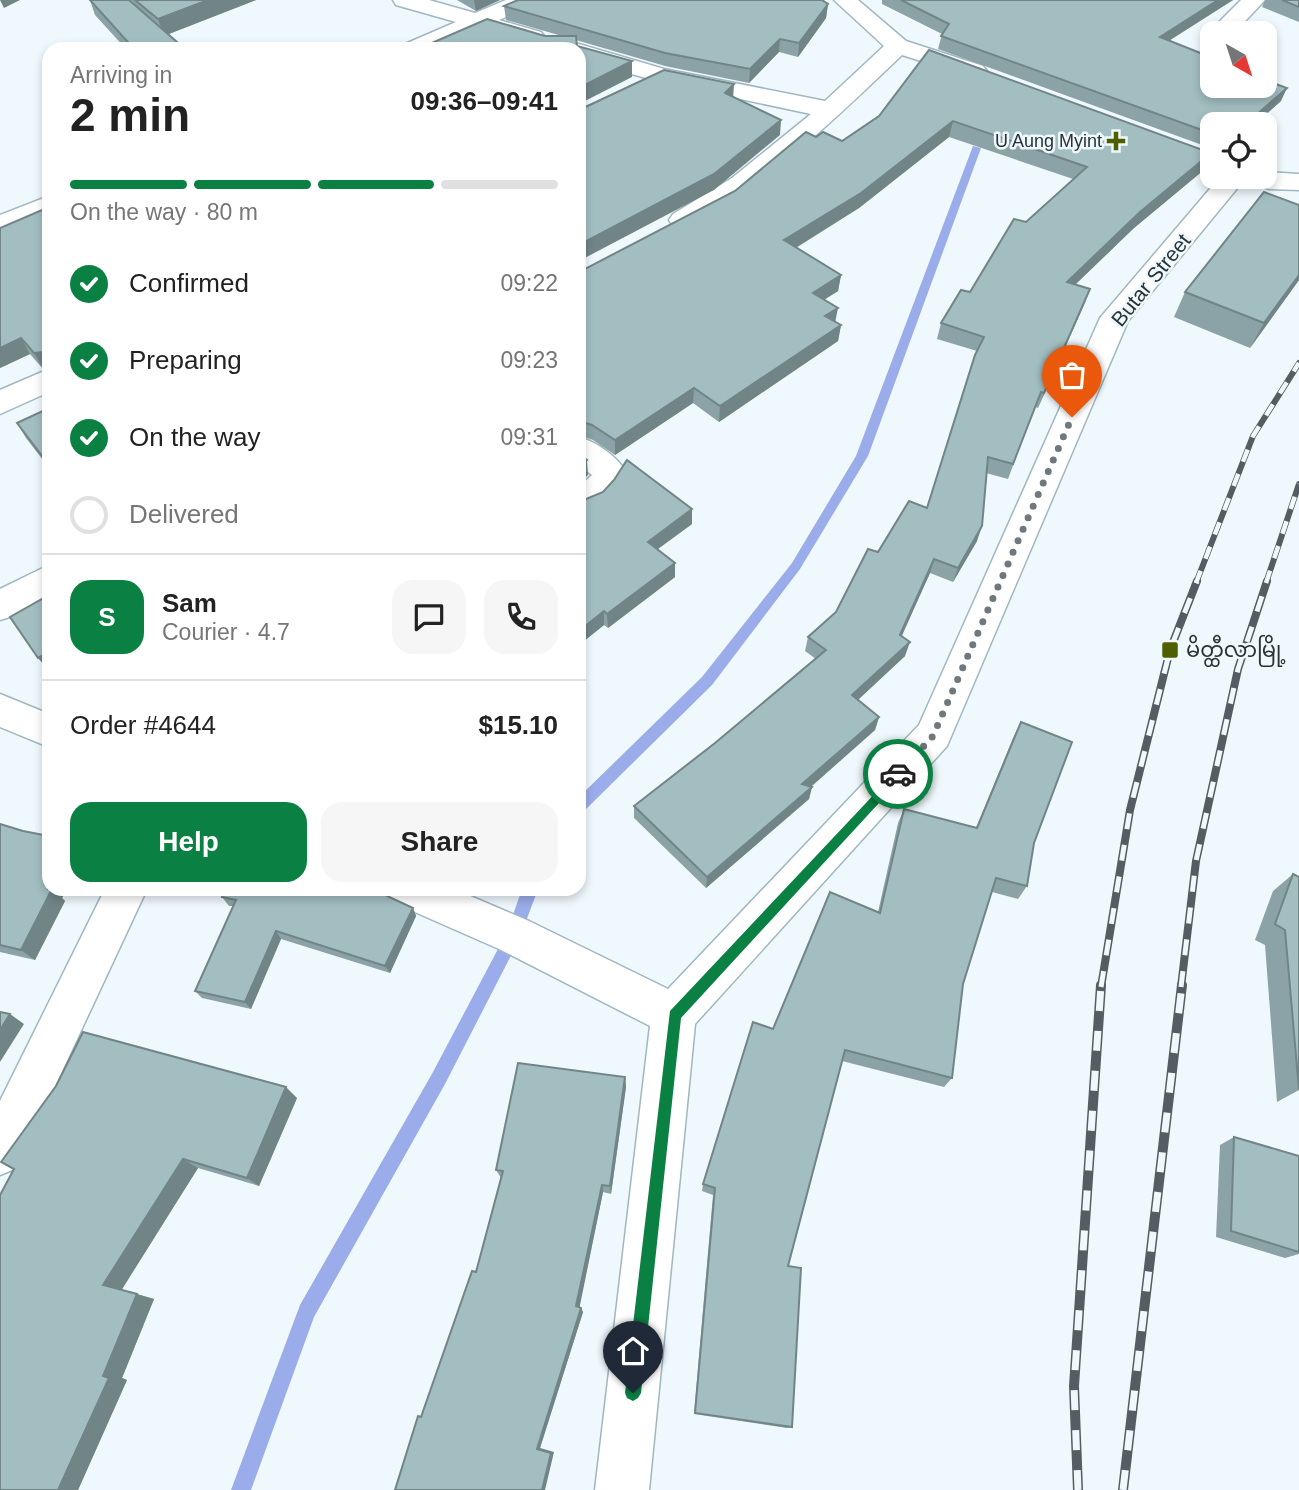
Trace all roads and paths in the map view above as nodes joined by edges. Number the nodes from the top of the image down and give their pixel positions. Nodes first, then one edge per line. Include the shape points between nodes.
1 (404, 0) edge
2 (525, 0) edge
3 (845, 0) edge
4 (1254, 0) edge
5 (478, 21) junction
6 (1233, 21) edge
7 (429, 42) edge
8 (548, 42) edge
9 (898, 46) junction
10 (586, 53) edge
11 (660, 75) junction
12 (996, 79) edge
13 (625, 93) edge
14 (830, 110) junction
15 (1277, 181) edge
16 (1299, 181) edge
17 (1224, 189) edge
18 (42, 207) edge
19 (0, 225) edge
20 (664, 230) edge
21 (42, 382) edge
22 (0, 403) edge
23 (586, 453) edge
24 (586, 499) edge
25 (42, 582) edge
26 (0, 606) edge
27 (0, 710) edge
28 (42, 728) edge
29 (123, 896) edge
30 (423, 896) edge
31 (674, 1015) junction
32 (0, 1152) edge
33 (622, 1490) edge

1 - 5 street
2 - 5 street
3 - 9 street
4 - 6 street
5 - 7 street
5 - 8 street
9 - 12 street
9 - 14 street
10 - 11 street
11 - 13 street
11 - 14 street
14 - 20 street via 724,198
15 - 16 street
17 - 31 street, Butar Street via 1115,318 933,736
18 - 19 street
21 - 22 street
23 - 24 street via 610,472 601,489
25 - 26 street
27 - 28 street
29 - 32 street
30 - 31 street via 514,935
31 - 33 street

